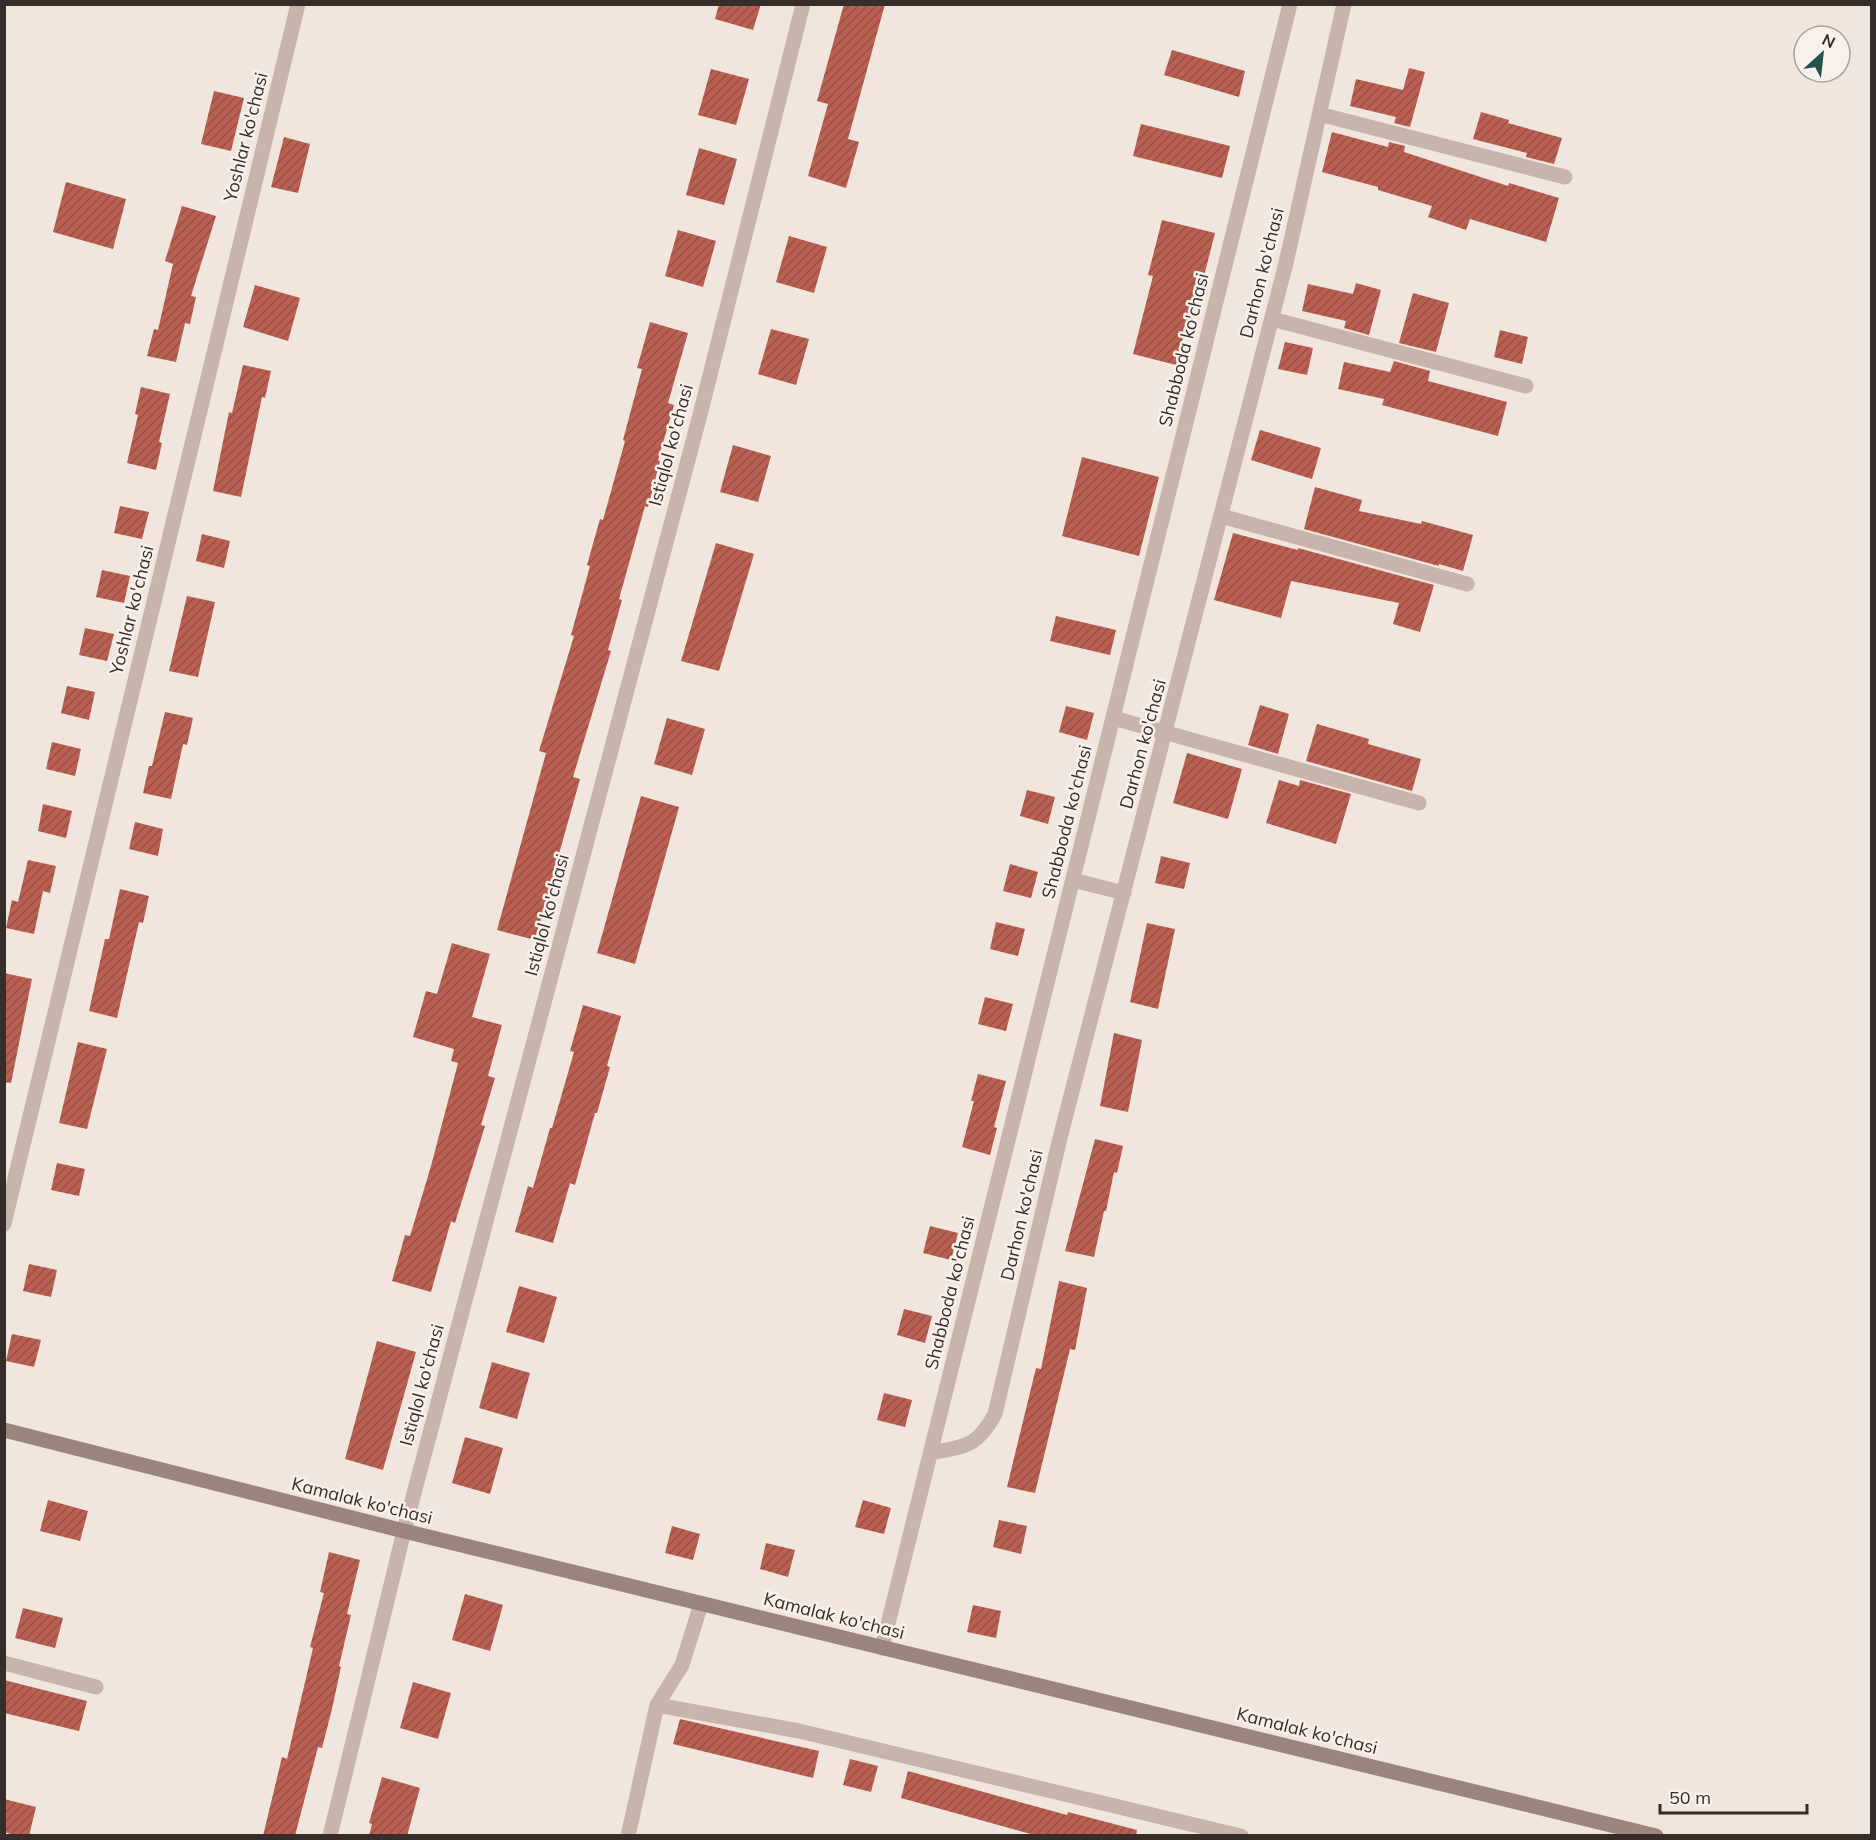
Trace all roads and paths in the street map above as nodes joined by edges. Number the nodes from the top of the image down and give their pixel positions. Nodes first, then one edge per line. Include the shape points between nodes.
1 (298, 4) edge
2 (803, 4) edge
3 (1290, 4) edge
4 (1344, 4) edge
5 (1319, 114) junction
6 (1565, 177) dead end
7 (1272, 319) junction
8 (1526, 386) dead end
9 (1221, 516) junction
10 (1467, 584) dead end
11 (1113, 718) junction
12 (1166, 732) junction
13 (1419, 803) dead end
14 (1073, 880) junction
15 (1124, 893) junction
16 (4, 1224) edge
17 (4, 1430) edge
18 (931, 1453) junction
19 (404, 1531) junction
20 (701, 1604) junction
21 (882, 1648) junction
22 (4, 1663) edge
23 (96, 1687) dead end
24 (657, 1706) junction
25 (330, 1836) edge
26 (628, 1836) edge
27 (1241, 1836) edge
28 (1656, 1836) edge

1 - 16 street, Yoshlar ko'chasi
2 - 19 street, Istiqlol ko'chasi via 698,423
3 - 11 street, Shabboda ko'chasi
4 - 5 street, Darhon ko'chasi
5 - 6 street
5 - 7 street, Darhon ko'chasi
7 - 8 street
7 - 9 street, Darhon ko'chasi
9 - 10 street
9 - 12 street, Darhon ko'chasi
11 - 12 street
11 - 14 street, Shabboda ko'chasi
12 - 13 street
12 - 15 street, Darhon ko'chasi
14 - 15 street
14 - 18 street, Shabboda ko'chasi
15 - 18 street, Darhon ko'chasi via 1060,1138 995,1414 984,1433 965,1446
17 - 19 main road, Kamalak ko'chasi
18 - 21 street, Shabboda ko'chasi
19 - 20 main road, Kamalak ko'chasi
19 - 25 street, Istiqlol ko'chasi
20 - 21 main road, Kamalak ko'chasi
20 - 24 street via 682,1665
21 - 28 main road, Kamalak ko'chasi
22 - 23 street
24 - 26 street
24 - 27 street via 799,1731

